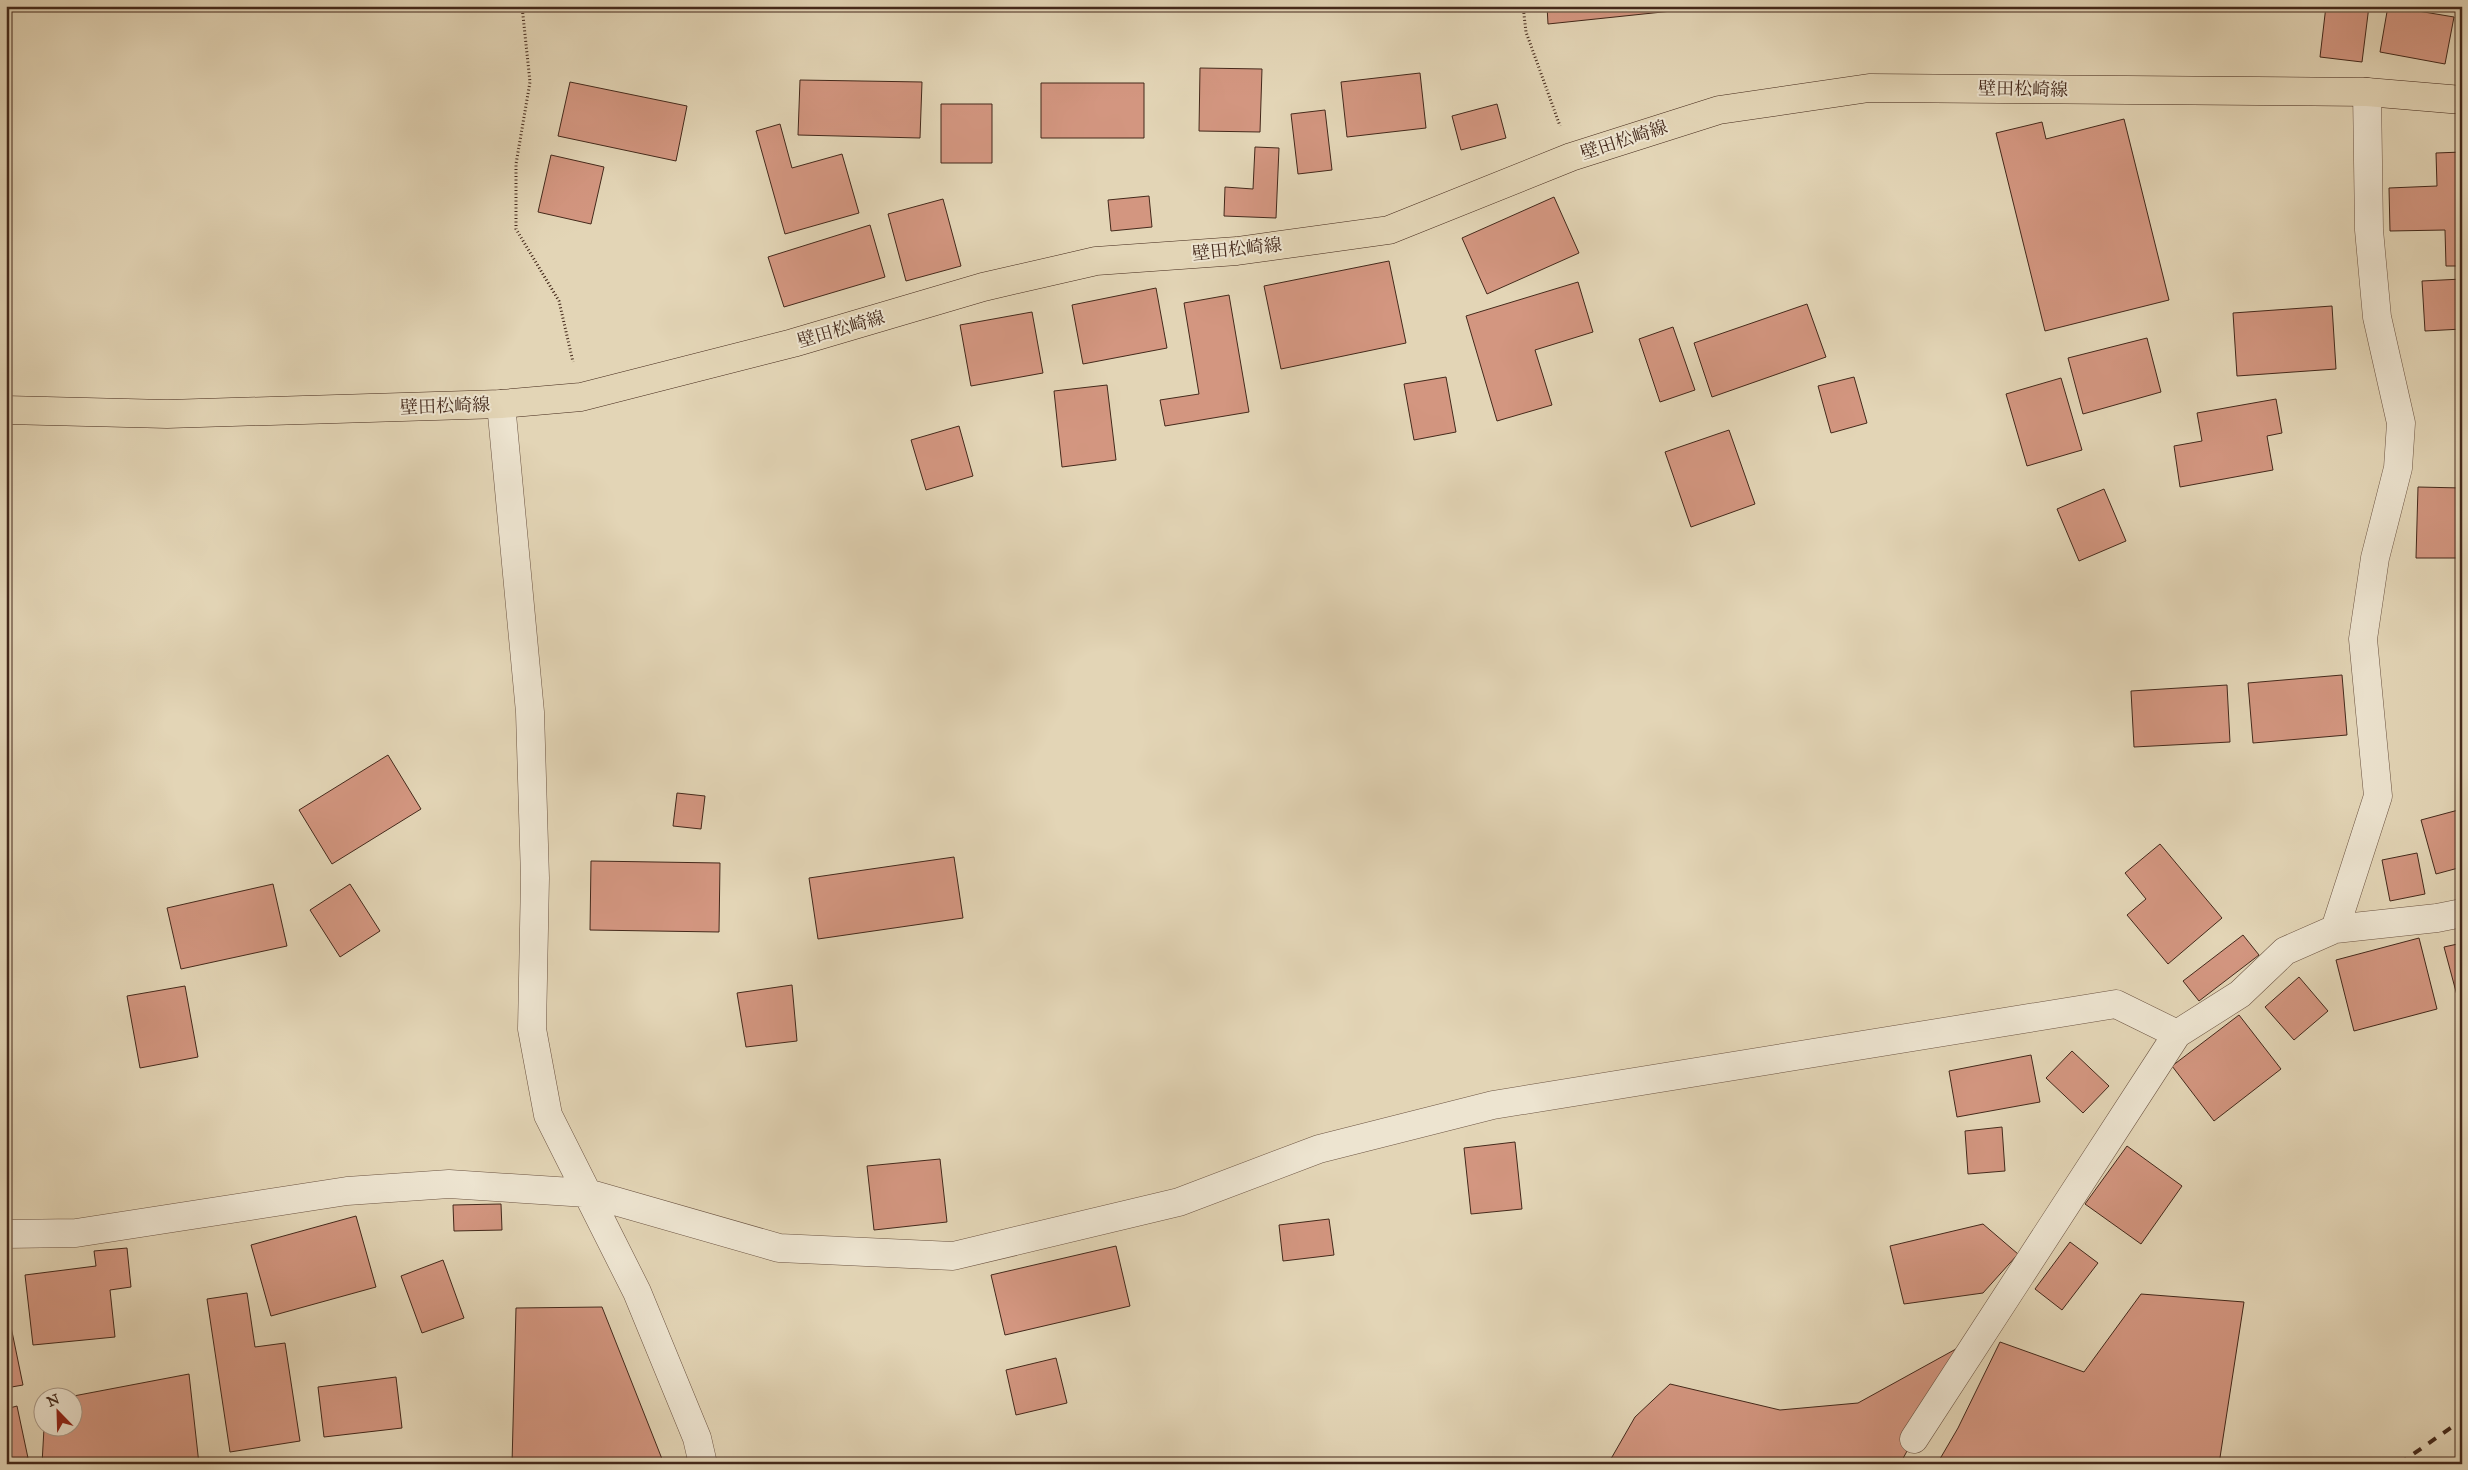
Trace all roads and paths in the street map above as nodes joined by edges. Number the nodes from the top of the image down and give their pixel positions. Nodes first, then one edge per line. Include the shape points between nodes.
1 (522, 6) edge
2 (1523, 6) edge
3 (2367, 92) junction
4 (2462, 100) edge
5 (1571, 157) junction
6 (581, 397) junction
7 (501, 404) junction
8 (6, 410) edge
9 (2462, 913) edge
10 (2335, 928) junction
11 (2177, 1034) junction
12 (587, 1193) junction
13 (6, 1234) edge
14 (1914, 1439) dead end
15 (703, 1464) edge

1 - 6 path via 530,82 516,164 516,229 559,301
2 - 5 path via 1526,32
3 - 4 main road, 壁田松崎線
3 - 5 main road, 壁田松崎線 via 1869,88 1719,110
3 - 10 street via 2369,230 2377,317 2401,423 2398,468 2375,558 2363,639 2378,796
5 - 6 main road, 壁田松崎線 via 1389,230 1237,251 1096,262 983,288 793,344
6 - 7 main road, 壁田松崎線
7 - 8 main road, 壁田松崎線 via 167,414
7 - 12 street via 530,712 535,878 532,1029 548,1115
9 - 10 street
10 - 11 street via 2285,951 2240,994
11 - 12 street via 2116,1004 1493,1105 1319,1149 1179,1202 954,1256 779,1248
11 - 14 street
12 - 13 street via 431,1185 347,1191 76,1233
12 - 15 street via 637,1292 697,1438

